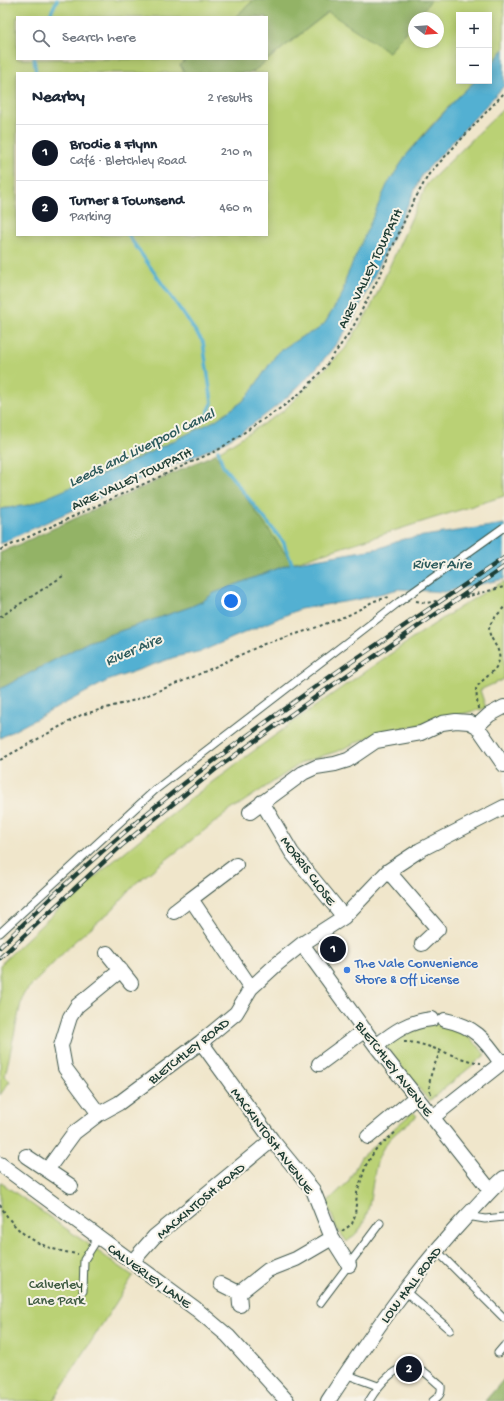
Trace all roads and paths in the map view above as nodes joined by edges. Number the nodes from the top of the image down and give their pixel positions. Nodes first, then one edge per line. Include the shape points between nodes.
1 (504, 93) edge
2 (504, 527) edge
3 (0, 550) edge
4 (63, 576) dead end
5 (504, 587) edge
6 (464, 597) dead end
7 (397, 599) junction
8 (414, 600) dead end
9 (437, 601) dead end
10 (504, 607) edge
11 (0, 617) edge
12 (504, 707) edge
13 (477, 726) junction
14 (0, 760) edge
15 (504, 765) edge
16 (262, 802) junction
17 (504, 807) edge
18 (250, 812) dead end
19 (236, 865) dead end
20 (388, 871) junction
21 (191, 899) junction
22 (174, 912) dead end
23 (344, 917) junction
24 (0, 933) edge
25 (302, 944) junction
26 (422, 944) dead end
27 (107, 953) dead end
28 (121, 970) junction
29 (131, 983) dead end
30 (251, 988) junction
31 (365, 1030) junction
32 (202, 1042) junction
33 (399, 1043) dead end
34 (376, 1046) junction
35 (440, 1052) junction
36 (500, 1059) edge
37 (481, 1063) junction
38 (320, 1064) dead end
39 (476, 1067) dead end
40 (425, 1107) junction
41 (99, 1114) junction
42 (398, 1130) dead end
43 (368, 1137) dead end
44 (272, 1140) junction
45 (26, 1156) dead end
46 (0, 1164) edge
47 (47, 1170) junction
48 (504, 1178) edge
49 (70, 1186) dead end
50 (490, 1190) junction
51 (0, 1204) edge
52 (467, 1216) junction
53 (504, 1217) edge
54 (380, 1223) dead end
55 (98, 1238) junction
56 (332, 1238) junction
57 (436, 1250) junction
58 (87, 1254) junction
59 (132, 1262) junction
60 (349, 1265) junction
61 (221, 1284) dead end
62 (83, 1291) dead end
63 (405, 1291) junction
64 (320, 1303) dead end
65 (504, 1318) edge
66 (450, 1330) dead end
67 (504, 1346) edge
68 (498, 1353) dead end
69 (345, 1374) junction
70 (378, 1386) junction
71 (287, 1401) edge
72 (328, 1401) edge
73 (369, 1401) edge
74 (433, 1401) edge

1 - 3 path, AIRE VALLEY TOWPATH via 429,174 352,329 325,367 306,388 218,450
2 - 7 lane, bridge
4 - 11 path
5 - 6 path
7 - 14 path via 374,602 312,629 264,644 135,700 81,715
7 - 24 lane via 155,790
8 - 9 path via 426,603
10 - 13 path via 489,628 499,652 499,659 493,672 476,689
12 - 13 street
13 - 15 street
13 - 16 street via 462,722 442,723 421,732 376,741 348,760 316,767 303,773
16 - 18 street
16 - 23 street, MORRIS CLOSE via 292,854
17 - 20 street, BLETCHLEY ROAD via 420,850
19 - 21 street
20 - 23 street, BLETCHLEY ROAD
20 - 26 street via 438,929
21 - 22 street
21 - 30 street
23 - 25 street, BLETCHLEY ROAD
25 - 30 street, BLETCHLEY ROAD
25 - 31 street, BLETCHLEY AVENUE
27 - 28 street
28 - 29 street
28 - 41 street via 77,1006 70,1016 61,1046 65,1068
30 - 32 street, BLETCHLEY ROAD via 236,1013
31 - 34 street, BLETCHLEY AVENUE
31 - 38 street
32 - 41 street, BLETCHLEY ROAD via 119,1103
32 - 44 street, MACKINTOSH AVENUE
33 - 35 path via 416,1043
34 - 36 street via 404,1026 422,1020 439,1019 473,1030 488,1043
34 - 40 street, BLETCHLEY AVENUE
35 - 37 path
35 - 40 path via 429,1084 434,1099
36 - 37 path
36 - 40 street
37 - 39 path
40 - 43 street
40 - 50 street, BLETCHLEY AVENUE
41 - 47 street, BLETCHLEY ROAD via 74,1134
42 - 56 path via 376,1149 366,1165 361,1177 356,1215 352,1224
44 - 56 street, MACKINTOSH AVENUE via 313,1190
44 - 59 street, MACKINTOSH ROAD via 154,1237
45 - 47 street
46 - 55 street, CALVERLEY LANE
47 - 49 street
48 - 50 street, LOW HALL ROAD
50 - 52 street, LOW HALL ROAD
51 - 58 path via 8,1219 37,1242 52,1249
52 - 53 lane via 485,1219
52 - 57 street, LOW HALL ROAD
54 - 60 lane
55 - 58 lane
55 - 59 street, CALVERLEY LANE
56 - 60 street, MACKINTOSH AVENUE
56 - 61 street via 296,1259 268,1270 240,1299
57 - 63 street, LOW HALL ROAD
57 - 65 lane
58 - 62 lane via 82,1268
59 - 71 street, CALVERLEY LANE via 228,1336
60 - 64 lane
63 - 66 lane
63 - 69 street, LOW HALL ROAD
67 - 68 lane
69 - 70 lane
69 - 72 street, LOW HALL ROAD
70 - 73 lane
70 - 74 lane via 398,1370 414,1367 421,1369 441,1386 440,1396

